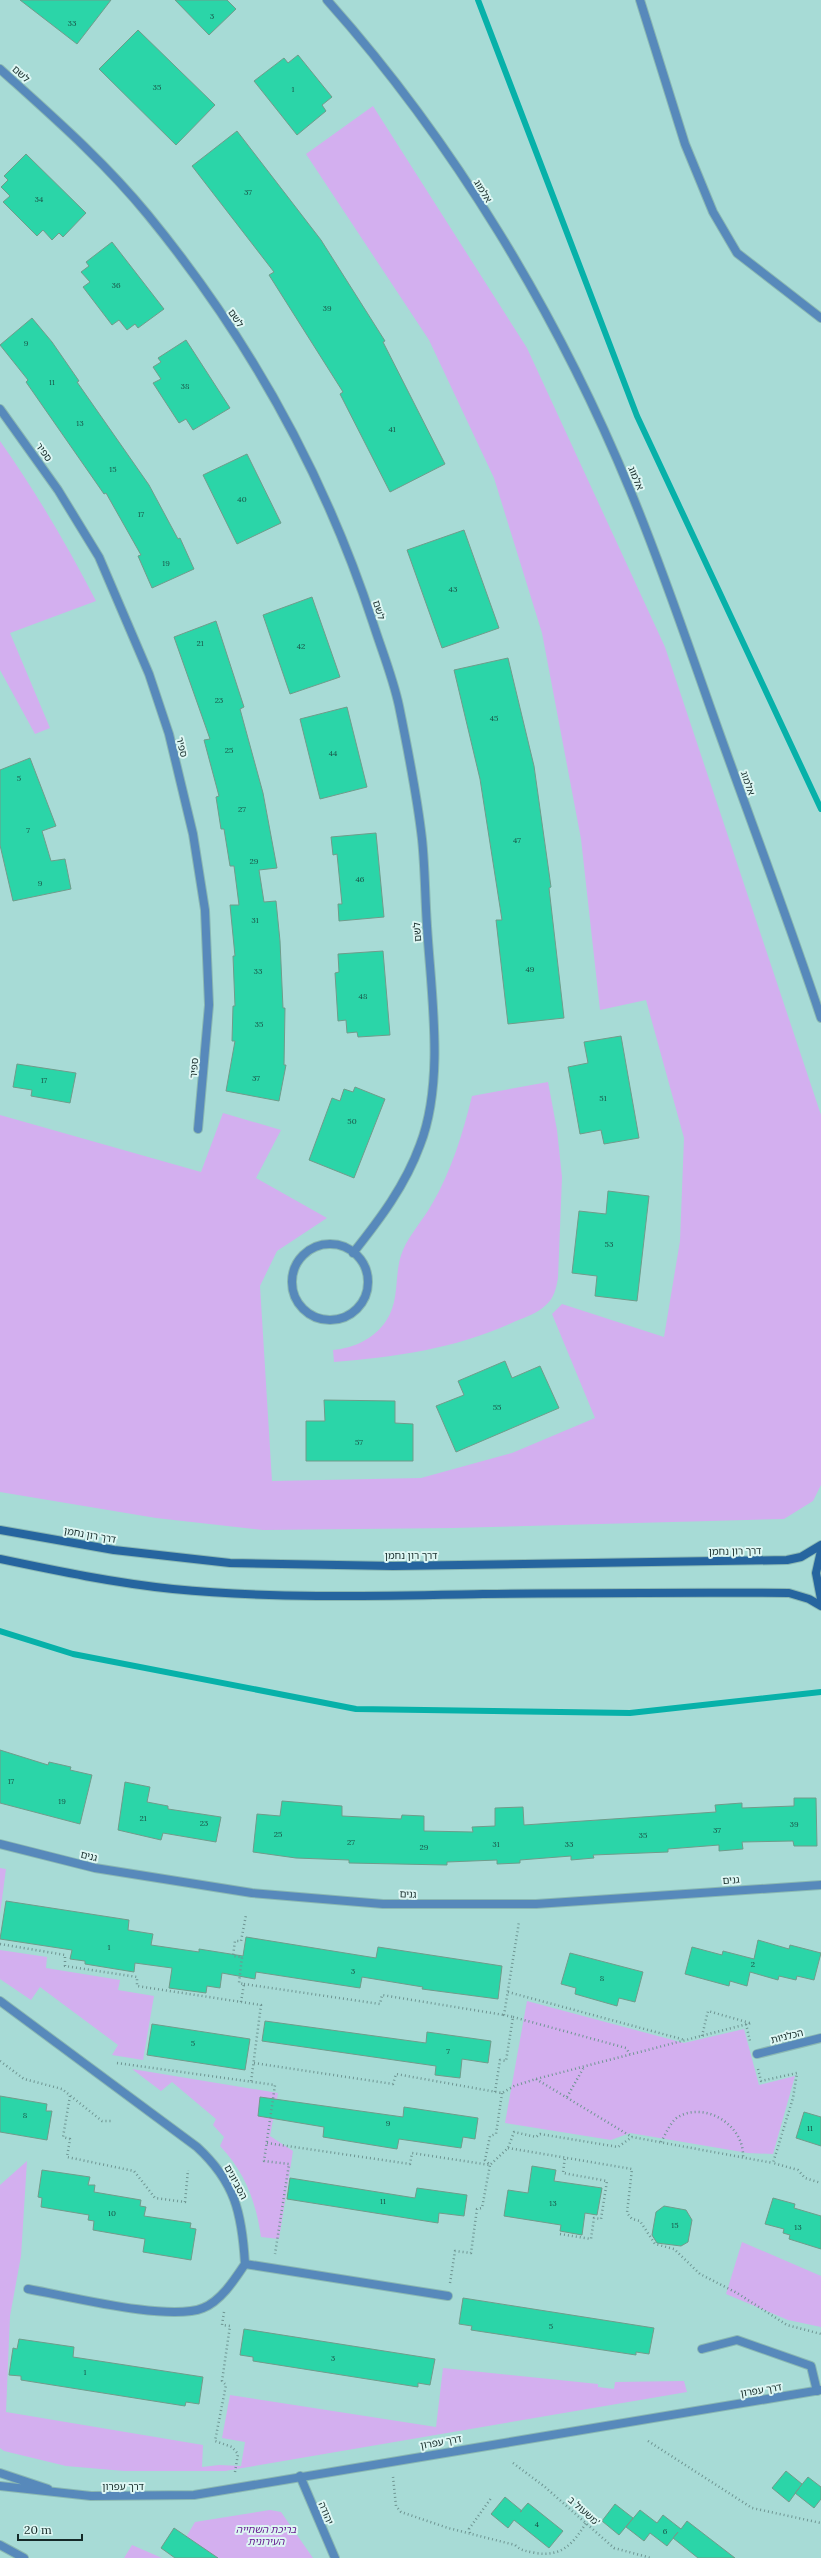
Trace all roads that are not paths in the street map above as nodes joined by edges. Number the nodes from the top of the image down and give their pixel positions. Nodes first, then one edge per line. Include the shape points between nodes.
1 (327, 0) edge
2 (640, 0) edge
3 (0, 69) edge
4 (821, 318) edge
5 (0, 409) edge
6 (821, 1018) edge
7 (198, 1129) dead end
8 (353, 1253) junction
9 (0, 1530) edge
10 (821, 1545) edge
11 (821, 1551) edge
12 (0, 1559) edge
13 (821, 1599) edge
14 (821, 1606) edge
15 (0, 1844) edge
16 (821, 1885) edge
17 (0, 2001) edge
18 (821, 2038) edge
19 (757, 2054) dead end
20 (245, 2264) junction
21 (28, 2289) dead end
22 (448, 2296) road end
23 (702, 2349) dead end
24 (819, 2391) edge
25 (0, 2473) edge
26 (300, 2476) junction
27 (0, 2486) edge
28 (64, 2494) junction
29 (0, 2545) edge
30 (24, 2558) edge
31 (335, 2558) edge

1 - 6 street, אלמוג via 365,43 428,125 526,278 585,390 631,490
2 - 4 street via 685,144 713,212 737,253
3 - 8 street, לשם via 93,156 146,212 200,283 260,370 306,455 332,514 359,581 391,679 398,703 422,838 434,1000 432,1096 421,1143 402,1185
5 - 7 street, ספיר via 58,490 99,557 149,674 169,734 193,834 205,910 209,1005
8 - 8 street via 344,1247 331,1244 313,1248 302,1256 294,1268 291,1280 293,1294 309,1314 321,1319 336,1319 345,1317 359,1306 367,1289 367,1275 362,1262
9 - 10 main road, דרך רון נחמן via 175,1558 298,1564 787,1560 811,1553
11 - 13 main road via 816,1573
12 - 14 main road via 110,1580 228,1593 393,1596 639,1592 789,1593
15 - 16 street, גנים via 95,1868 252,1893 383,1904 536,1904
17 - 20 street, הסביונים via 190,2142 214,2163 237,2203 243,2233
18 - 19 street, הכלניות
20 - 21 street via 216,2300 203,2308 164,2313
20 - 22 street
23 - 24 street via 737,2340 767,2349 811,2366
24 - 26 street, דרך עפרון
25 - 28 street, דרך עפרון
26 - 28 street, דרך עפרון via 194,2495
26 - 31 street, יהודה
27 - 28 street, דרך עפרון
29 - 30 street

